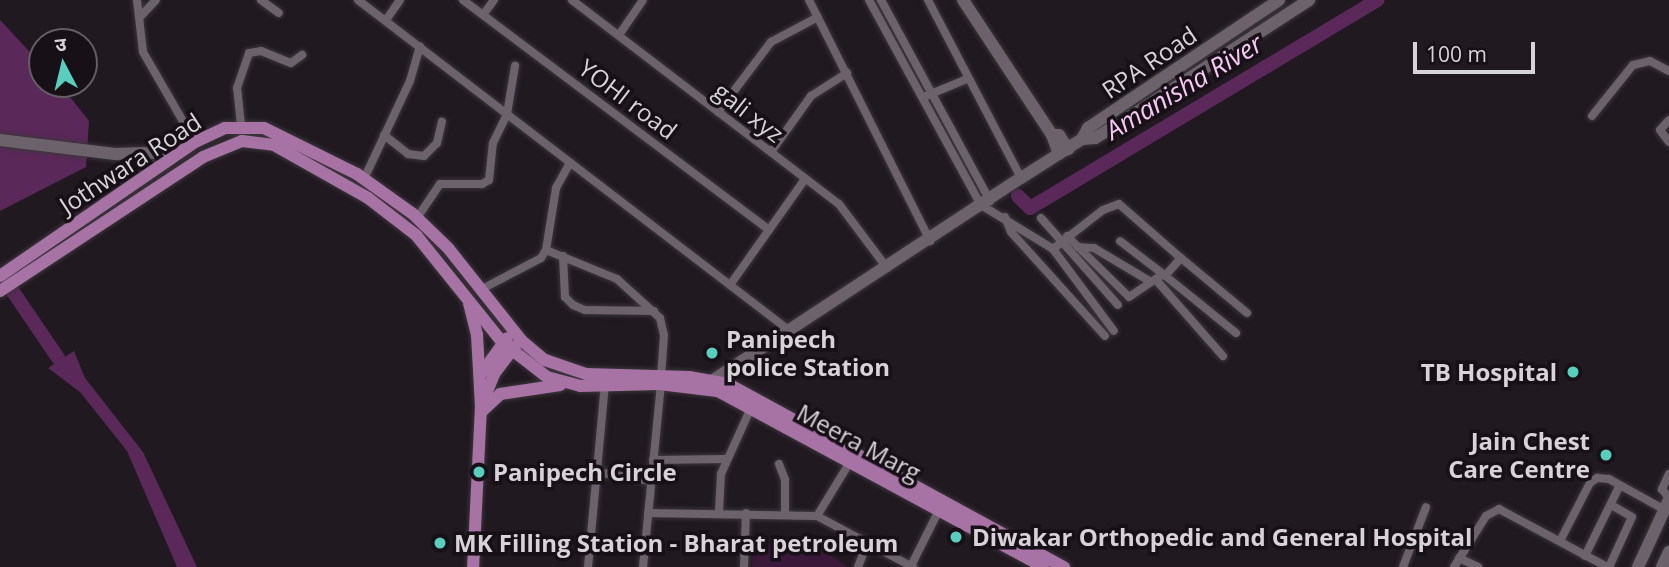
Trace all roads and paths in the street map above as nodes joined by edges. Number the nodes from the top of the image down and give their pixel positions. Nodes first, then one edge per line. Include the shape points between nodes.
1 (137, 0) edge
2 (156, 0) edge
3 (261, 0) edge
4 (358, 0) edge
5 (400, 0) edge
6 (463, 0) edge
7 (494, 0) edge
8 (572, 0) edge
9 (643, 0) edge
10 (809, 0) edge
11 (869, 0) edge
12 (881, 0) edge
13 (928, 0) edge
14 (963, 0) edge
15 (1279, 0) edge
16 (1309, 0) edge
17 (279, 13) dead end
18 (483, 15) junction
19 (139, 17) junction
20 (818, 17) junction
21 (386, 20) junction
22 (619, 35) junction
23 (420, 46) junction
24 (302, 55) dead end
25 (514, 66) dead end
26 (1669, 71) edge
27 (847, 73) junction
28 (967, 79) junction
29 (930, 95) junction
30 (920, 99) junction
31 (718, 112) junction
32 (507, 114) junction
33 (1592, 116) dead end
34 (1669, 120) edge
35 (442, 122) dead end
36 (240, 125) junction
37 (384, 135) junction
38 (1082, 139) junction
39 (0, 140) edge
40 (195, 142) junction
41 (1669, 142) edge
42 (1063, 151) junction
43 (177, 152) junction
44 (771, 152) junction
45 (570, 163) junction
46 (1021, 178) junction
47 (364, 179) junction
48 (805, 179) junction
49 (987, 203) junction
50 (1005, 217) junction
51 (417, 218) junction
52 (1041, 218) dead end
53 (769, 230) junction
54 (1063, 238) junction
55 (930, 241) junction
56 (1120, 241) dead end
57 (1078, 247) junction
58 (1053, 249) junction
59 (546, 250) junction
60 (563, 256) junction
61 (1181, 258) junction
62 (887, 268) junction
63 (0, 276) edge
64 (1159, 278) junction
65 (730, 285) junction
66 (481, 290) junction
67 (0, 291) edge
68 (468, 299) junction
69 (1118, 305) dead end
70 (654, 311) junction
71 (1247, 313) dead end
72 (790, 331) junction
73 (1114, 331) dead end
74 (1236, 333) dead end
75 (1105, 336) dead end
76 (512, 341) junction
77 (1223, 355) dead end
78 (480, 377) junction
79 (714, 380) junction
80 (661, 381) junction
81 (574, 385) junction
82 (605, 385) junction
83 (700, 387) junction
84 (751, 408) junction
85 (481, 409) junction
86 (726, 459) junction
87 (653, 460) junction
88 (850, 462) junction
89 (779, 464) dead end
90 (597, 472) junction
91 (1669, 474) edge
92 (651, 481) junction
93 (1620, 485) junction
94 (1668, 503) edge
95 (1611, 505) junction
96 (1426, 507) dead end
97 (939, 510) junction
98 (719, 512) junction
99 (648, 513) junction
100 (746, 513) junction
101 (785, 515) junction
102 (817, 516) junction
103 (1560, 541) junction
104 (867, 543) junction
105 (1669, 552) edge
106 (1585, 556) junction
107 (1459, 558) junction
108 (911, 566) edge
109 (473, 567) edge
110 (588, 567) edge
111 (643, 567) edge
112 (744, 567) edge
113 (858, 567) edge
114 (1044, 567) edge
115 (1063, 567) edge
116 (1403, 567) edge
117 (1454, 567) edge
118 (1478, 567) edge
119 (1608, 567) edge
120 (1638, 567) edge
121 (1662, 567) edge

1 - 19 street
2 - 19 street
3 - 17 street
4 - 21 street
5 - 21 street
6 - 18 street, YOHI road
7 - 18 street
8 - 22 street, gali xyz
9 - 22 street
10 - 20 street
11 - 30 street
12 - 29 street
13 - 28 street
14 - 42 street
15 - 38 street, RPA Road via 1088,128
16 - 38 street via 1125,120 1095,138
18 - 53 street, YOHI road
19 - 40 street via 143,52
20 - 27 street
20 - 31 street via 771,42
21 - 23 street
22 - 31 street, gali xyz
23 - 32 street
23 - 37 street
24 - 36 street via 291,64 261,51 249,53 237,88
25 - 32 street
26 - 33 street via 1650,61 1633,65
27 - 44 street via 811,96
27 - 55 street
28 - 29 street
28 - 46 street
29 - 30 street
29 - 49 street
30 - 49 street
31 - 44 street, gali xyz
32 - 45 street
32 - 51 street via 493,143 487,184 440,184
34 - 41 street via 1660,130
35 - 37 street via 437,143 424,156 408,154
36 - 40 main road, Jothwara Road
36 - 47 main road, Jothwara Road via 279,134
37 - 47 street
38 - 42 street
39 - 43 street via 115,154
40 - 43 main road, Jothwara Road
42 - 46 street
43 - 63 main road, Jothwara Road
44 - 48 street, gali xyz
45 - 59 street via 552,202
45 - 65 street
46 - 49 street
47 - 51 main road, Jothwara Road
48 - 53 street
48 - 62 street, gali xyz via 850,215
49 - 50 street
49 - 55 street
50 - 58 street
50 - 75 street via 1011,232
51 - 66 main road, Jothwara Road
52 - 54 street
53 - 65 street
54 - 57 street
54 - 58 street
54 - 61 street via 1119,204
54 - 69 street
55 - 62 street
56 - 64 street
57 - 64 street via 1094,248
57 - 64 street via 1126,297
58 - 73 street
59 - 60 street
59 - 66 street via 536,262
60 - 70 street via 617,279
60 - 70 street via 565,297 573,305 585,310
61 - 64 street
61 - 71 street
62 - 72 street
64 - 74 street
64 - 77 street
65 - 72 street
66 - 76 main road, Jothwara Road
67 - 68 main road, Jothwara Road via 181,169 224,146 258,142 274,145 323,170 393,216 439,260
68 - 76 main road, Meera Marg
68 - 78 main road
70 - 80 street via 664,335
72 - 79 street
76 - 78 main road
76 - 80 main road, Meera Marg via 574,372
76 - 81 main road, Meera Marg via 547,377
76 - 85 main road
78 - 85 main road
79 - 80 main road, Meera Marg
79 - 83 street
79 - 115 main road, Meera Marg
80 - 82 main road, Meera Marg
80 - 83 main road, Meera Marg
80 - 87 street
81 - 82 main road, Meera Marg
81 - 85 main road via 513,390
82 - 90 street
83 - 84 main road, Meera Marg
84 - 86 street
84 - 88 main road, Meera Marg
85 - 109 main road
86 - 87 street
86 - 98 street via 719,483
87 - 92 street
88 - 97 main road, Meera Marg
88 - 102 street
89 - 101 street via 785,480
90 - 92 street
90 - 110 street
91 - 94 street via 1662,489
92 - 99 street
93 - 94 street
93 - 95 street
93 - 103 street via 1609,479 1590,483
94 - 120 street
95 - 106 street
95 - 119 street via 1632,517
96 - 116 street
97 - 108 street
97 - 114 main road, Meera Marg
98 - 99 street
98 - 100 street
99 - 111 street
100 - 101 street
100 - 112 street
101 - 102 street
102 - 104 street
103 - 106 street
103 - 107 street via 1508,512 1493,509
104 - 108 street
104 - 113 street
105 - 121 street
106 - 119 street
107 - 117 street
107 - 118 street

